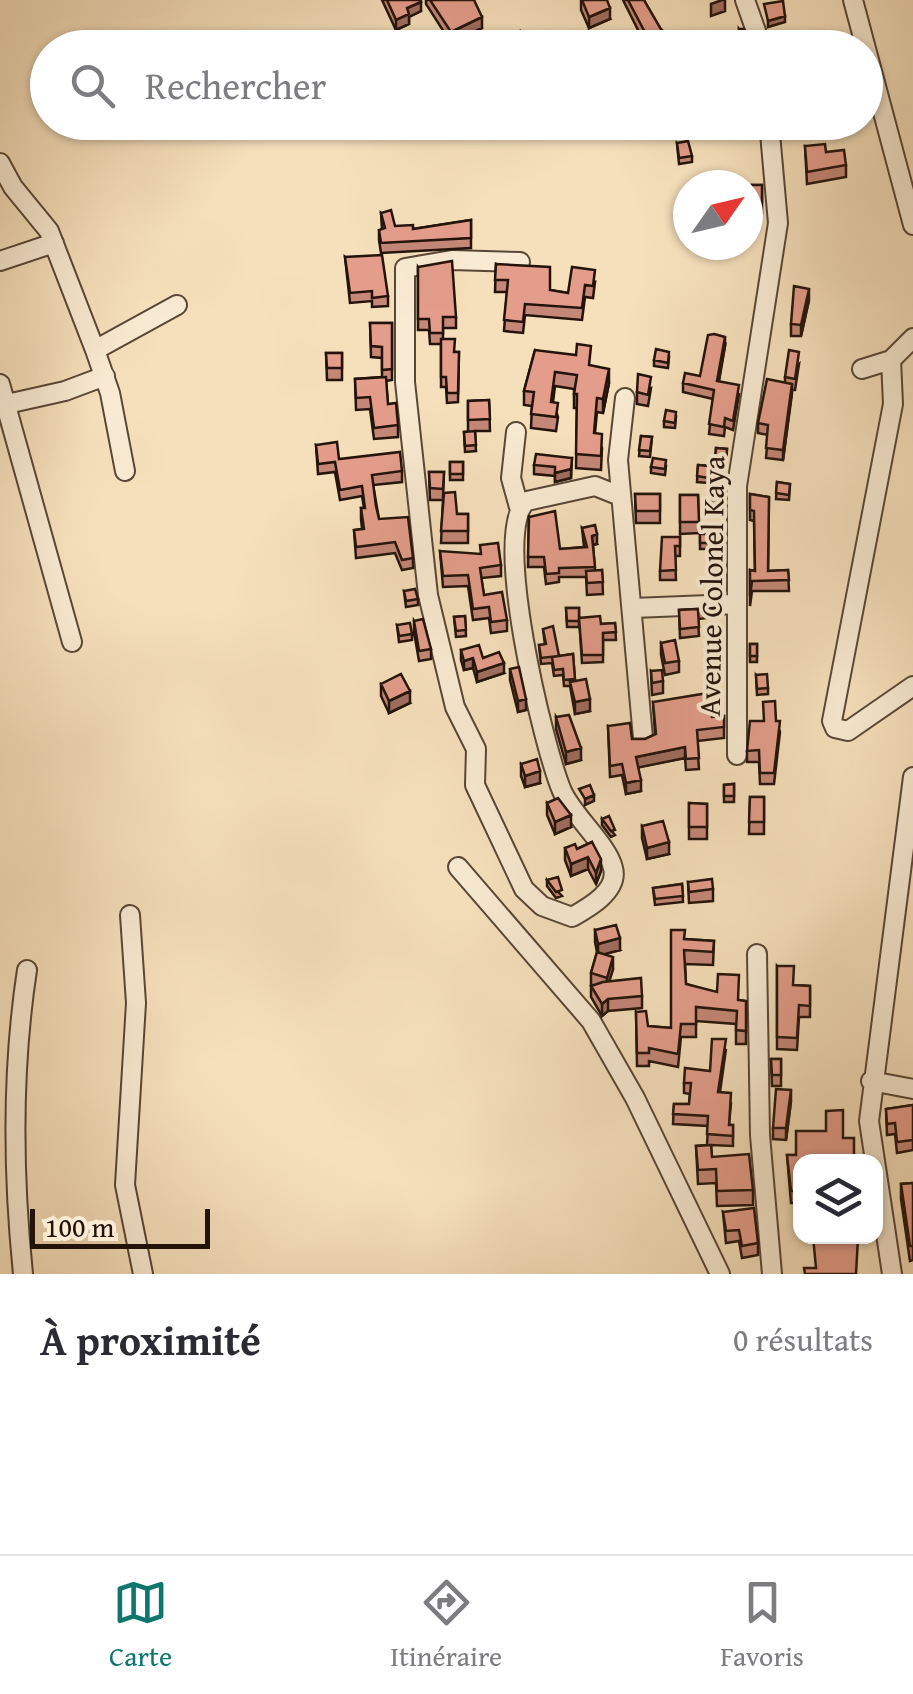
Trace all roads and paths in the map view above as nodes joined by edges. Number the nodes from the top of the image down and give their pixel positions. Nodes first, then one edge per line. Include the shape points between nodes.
1 (745, 0) edge
2 (853, 0) edge
3 (756, 30) edge
4 (861, 30) edge
5 (883, 112) edge
6 (771, 140) edge
7 (0, 163) edge
8 (913, 225) edge
9 (54, 243) junction
10 (0, 261) edge
11 (520, 262) edge
12 (176, 305) dead end
13 (913, 338) edge
14 (95, 350) junction
15 (891, 360) junction
16 (862, 369) dead end
17 (104, 376) junction
18 (0, 384) edge
19 (625, 398) dead end
20 (7, 404) junction
21 (516, 432) dead end
22 (20, 453) junction
23 (0, 460) edge
24 (124, 471) dead end
25 (620, 496) junction
26 (519, 508) junction
27 (734, 604) junction
28 (633, 608) junction
29 (72, 642) dead end
30 (913, 686) edge
31 (643, 738) edge
32 (737, 755) dead end
33 (913, 777) edge
34 (458, 867) dead end
35 (130, 915) dead end
36 (757, 954) dead end
37 (27, 970) dead end
38 (871, 1081) junction
39 (913, 1089) edge
40 (23, 1274) edge
41 (143, 1274) edge
42 (720, 1274) edge
43 (772, 1274) edge
44 (892, 1274) edge

1 - 3 street
2 - 4 street
5 - 8 street
6 - 27 street, Avenue Colonel Kaya via 778,222 737,486
7 - 9 street
9 - 10 street
9 - 14 street
11 - 26 street via 452,260 404,268 405,382 428,595 455,707 476,750 475,785 524,890 572,918 613,882 614,866 563,792 539,712 512,556
12 - 14 street
13 - 15 street
14 - 17 street
15 - 16 street
15 - 30 street via 892,404 835,728 848,731
17 - 20 street
17 - 24 street
18 - 20 street
19 - 25 street
20 - 22 street
21 - 26 street via 511,478
22 - 23 street
22 - 29 street
25 - 26 street via 602,486 580,487
25 - 28 street
27 - 28 street
27 - 32 street, Avenue Colonel Kaya
28 - 31 street
33 - 38 street
34 - 42 street via 591,1021
35 - 41 street via 136,1004 125,1186
36 - 43 street via 760,1135
37 - 40 street via 18,1100
38 - 39 street
38 - 44 street via 868,1120

